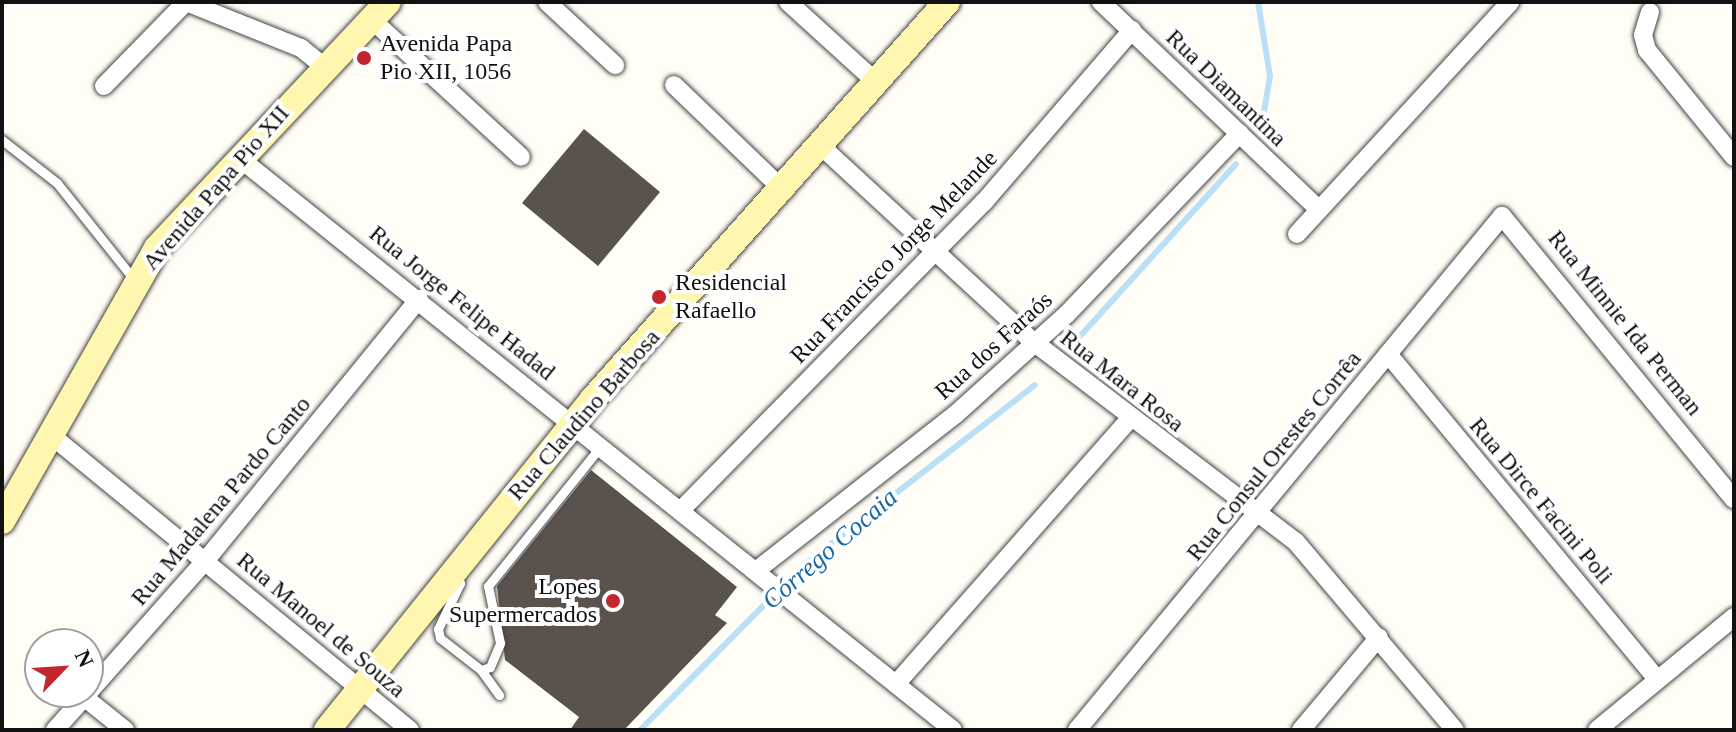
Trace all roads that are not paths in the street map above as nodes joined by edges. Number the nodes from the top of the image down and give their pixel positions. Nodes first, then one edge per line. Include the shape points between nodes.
1 (186, 2) edge
2 (547, 2) edge
3 (788, 2) edge
4 (947, 2) edge
5 (1101, 2) edge
6 (1510, 2) edge
7 (1651, 5) edge
8 (379, 10) edge
9 (1132, 30) junction
10 (615, 65) dead end
11 (323, 66) junction
12 (876, 82) junction
13 (674, 85) dead end
14 (104, 86) dead end
15 (1240, 133) junction
16 (2, 140) edge
17 (822, 147) junction
18 (238, 157) junction
19 (521, 157) dead end
20 (1734, 157) edge
21 (784, 191) junction
22 (1318, 209) junction
23 (1508, 216) joint
24 (1297, 234) dead end
25 (931, 252) junction
26 (136, 282) junction
27 (419, 299) junction
28 (1031, 340) junction
29 (1388, 354) junction
30 (1129, 420) junction
31 (573, 423) junction
32 (52, 436) junction
33 (601, 445) junction
34 (12, 486) edge
35 (1734, 499) edge
36 (682, 509) junction
37 (1258, 514) junction
38 (2, 521) edge
39 (206, 560) junction
40 (454, 569) junction
41 (760, 572) junction
42 (1734, 617) edge
43 (1379, 637) junction
44 (481, 670) junction
45 (104, 675) edge
46 (1657, 679) junction
47 (896, 684) junction
48 (360, 688) junction
49 (499, 695) dead end
50 (74, 708) edge
51 (98, 708) edge
52 (55, 730) edge
53 (125, 730) edge
54 (327, 730) edge
55 (410, 730) edge
56 (953, 730) edge
57 (1077, 730) edge
58 (1301, 730) edge
59 (1455, 730) edge
60 (1597, 730) edge

1 - 11 street via 301,48
1 - 14 street
2 - 10 street
3 - 12 street
4 - 12 street, Rua Claudino Barbosa
5 - 9 street, Rua Diamantina
6 - 22 street
7 - 20 street via 1643,35 1647,50
8 - 11 street, Avenida Papa Pio XII
8 - 19 street
9 - 15 street, Rua Diamantina
9 - 25 street, Rua Francisco Jorge Melande via 984,202
11 - 18 street, Avenida Papa Pio XII
12 - 17 street, Rua Claudino Barbosa
13 - 21 street
15 - 22 street, Rua Diamantina
15 - 28 street, Rua dos Faraós via 1067,314
16 - 26 lane via 57,183
17 - 21 street, Rua Claudino Barbosa
17 - 25 street, Rua Mara Rosa
18 - 26 street, Avenida Papa Pio XII
18 - 27 street, Rua Jorge Felipe Hadad
21 - 31 street, Rua Claudino Barbosa
22 - 24 street
23 - 29 street, Rua Consul Orestes Corrêa via 1492,224
23 - 35 street, Rua Minnie Ida Perman
25 - 28 street, Rua Mara Rosa
25 - 36 street, Rua Francisco Jorge Melande
26 - 32 street, Avenida Papa Pio XII
27 - 31 street, Rua Jorge Felipe Hadad
27 - 39 street, Rua Madalena Pardo Canto
28 - 30 street, Rua Mara Rosa
28 - 41 street, Rua dos Faraós via 956,414
29 - 37 street, Rua Consul Orestes Corrêa
29 - 46 street, Rua Dirce Facini Poli
30 - 37 street, Rua Mara Rosa
30 - 47 street
31 - 33 street, Rua Jorge Felipe Hadad
31 - 40 street, Rua Claudino Barbosa
32 - 34 street, Avenida Papa Pio XII
32 - 39 street, Rua Manoel de Souza
33 - 36 street, Rua Jorge Felipe Hadad
33 - 44 lane via 488,586 500,643 497,656
34 - 38 street, Avenida Papa Pio XII
36 - 41 street, Rua Jorge Felipe Hadad
37 - 43 street, Rua Mara Rosa via 1296,542
37 - 57 street, Rua Consul Orestes Corrêa
39 - 45 street, Rua Madalena Pardo Canto
39 - 48 street, Rua Manoel de Souza
40 - 44 lane via 460,583 438,629 440,638
40 - 48 street, Rua Claudino Barbosa
41 - 47 street, Rua Jorge Felipe Hadad
42 - 46 street
43 - 58 street
43 - 59 street, Rua Mara Rosa
44 - 49 lane
46 - 60 street
47 - 56 street, Rua Jorge Felipe Hadad
48 - 54 street, Rua Claudino Barbosa
48 - 55 street, Rua Manoel de Souza
50 - 52 street, Rua Madalena Pardo Canto
51 - 53 street

